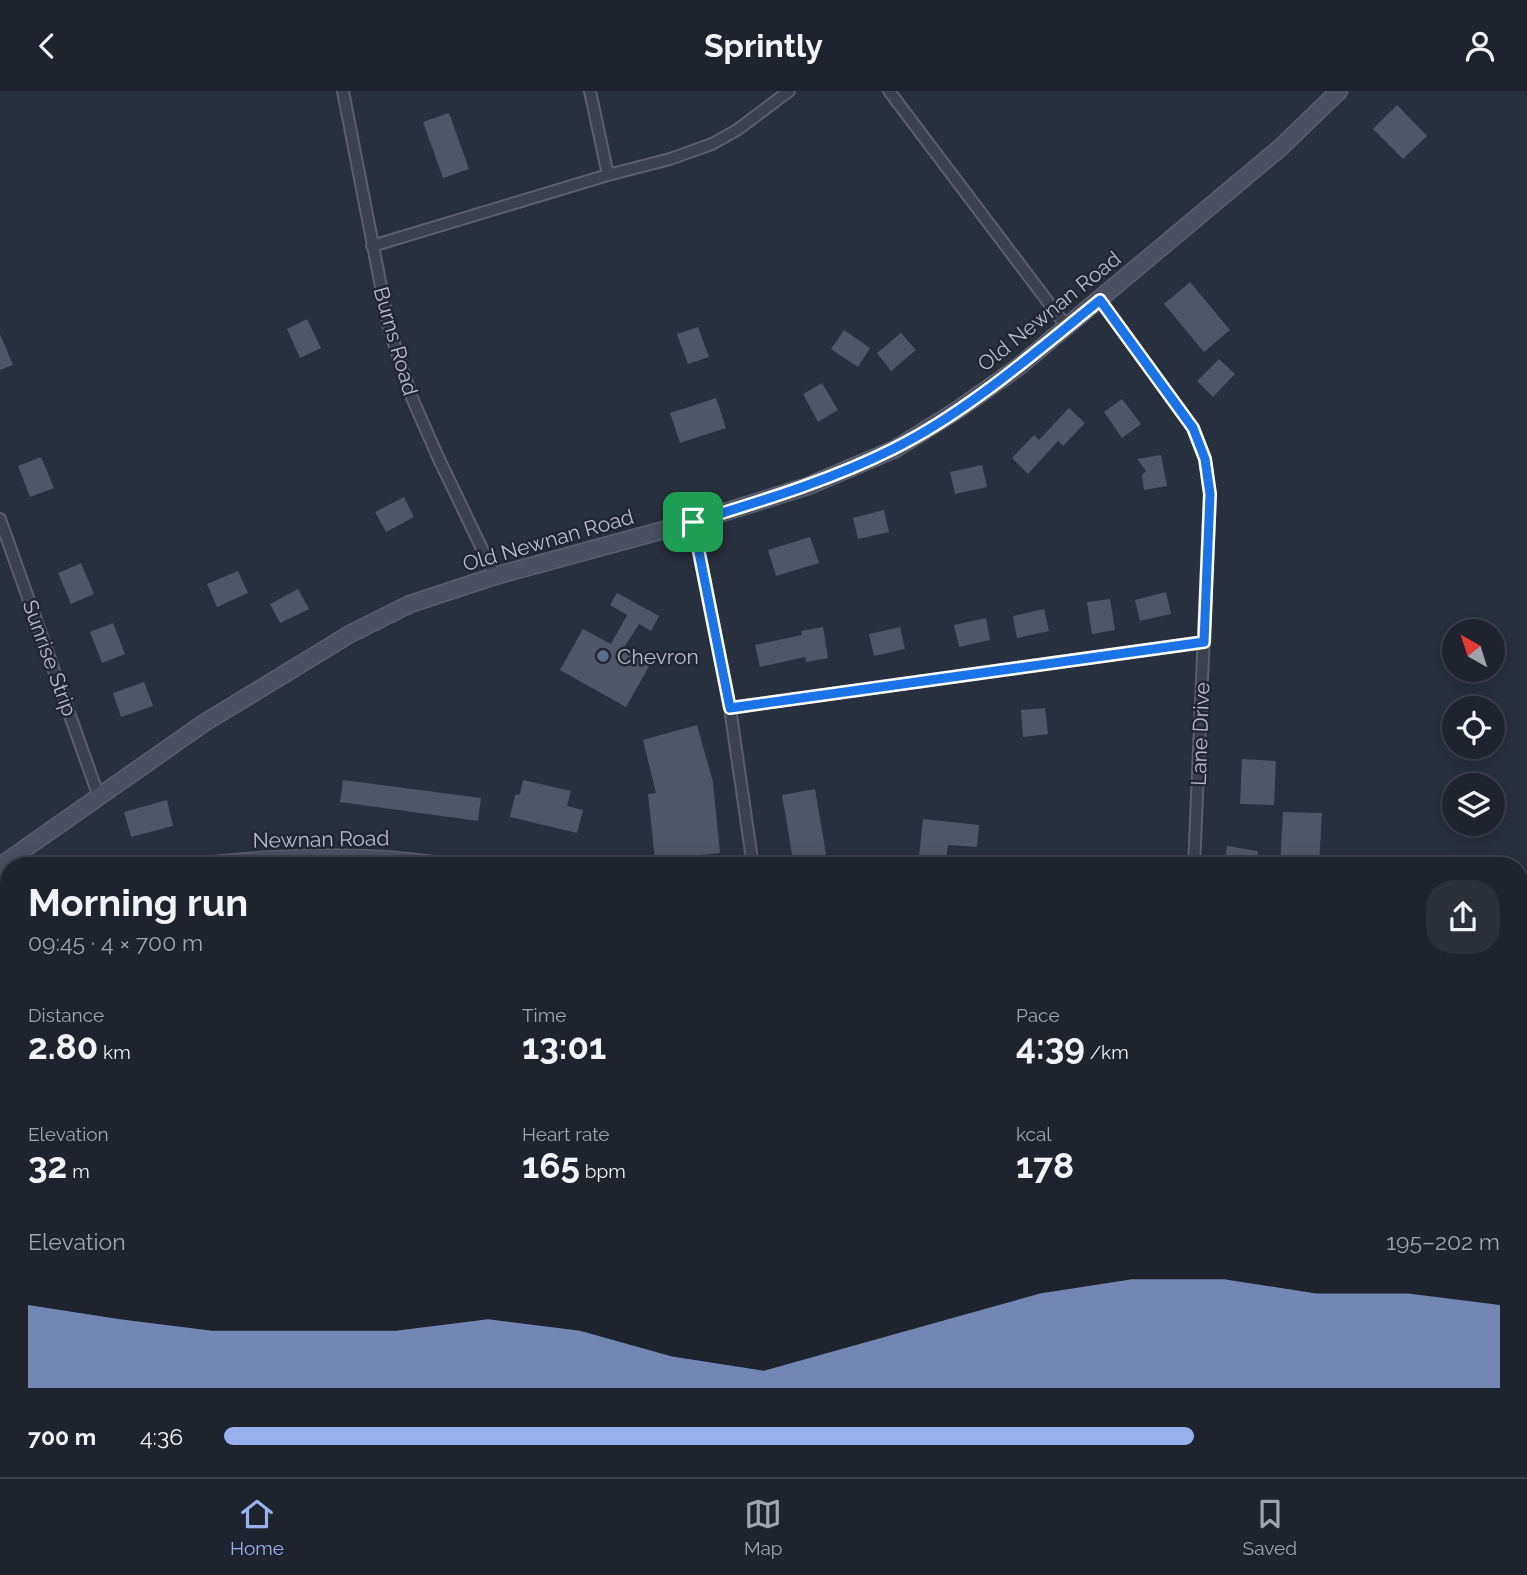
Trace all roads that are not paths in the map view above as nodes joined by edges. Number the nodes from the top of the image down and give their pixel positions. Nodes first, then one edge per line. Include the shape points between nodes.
1 (343, 91) edge
2 (590, 91) edge
3 (789, 91) edge
4 (889, 91) edge
5 (1339, 91) edge
6 (608, 175) junction
7 (372, 246) junction
8 (1100, 300) junction
9 (1067, 327) junction
10 (0, 519) edge
11 (693, 522) junction
12 (495, 576) junction
13 (1204, 642) junction
14 (730, 708) junction
15 (99, 797) junction
16 (13, 857) edge
17 (300, 857) edge
18 (324, 857) edge
19 (752, 857) edge
20 (1195, 857) edge

1 - 7 street, Burns Road
2 - 6 street
3 - 6 street via 712,143
4 - 9 street
5 - 8 street, Old Newnan Road via 1280,148
6 - 7 street
7 - 12 street, Burns Road via 389,328 412,398
8 - 9 street, Old Newnan Road
8 - 13 street, Lane Drive via 1193,428 1205,459 1210,494
9 - 11 street, Old Newnan Road via 1017,368 895,449 808,486
10 - 15 street, Sunrise Strip
11 - 12 street, Old Newnan Road
11 - 14 street
12 - 15 street, Old Newnan Road via 410,604 350,633 204,723
13 - 14 street
13 - 20 street, Lane Drive
14 - 19 street
15 - 16 street, Old Newnan Road
17 - 18 street, Newnan Road

